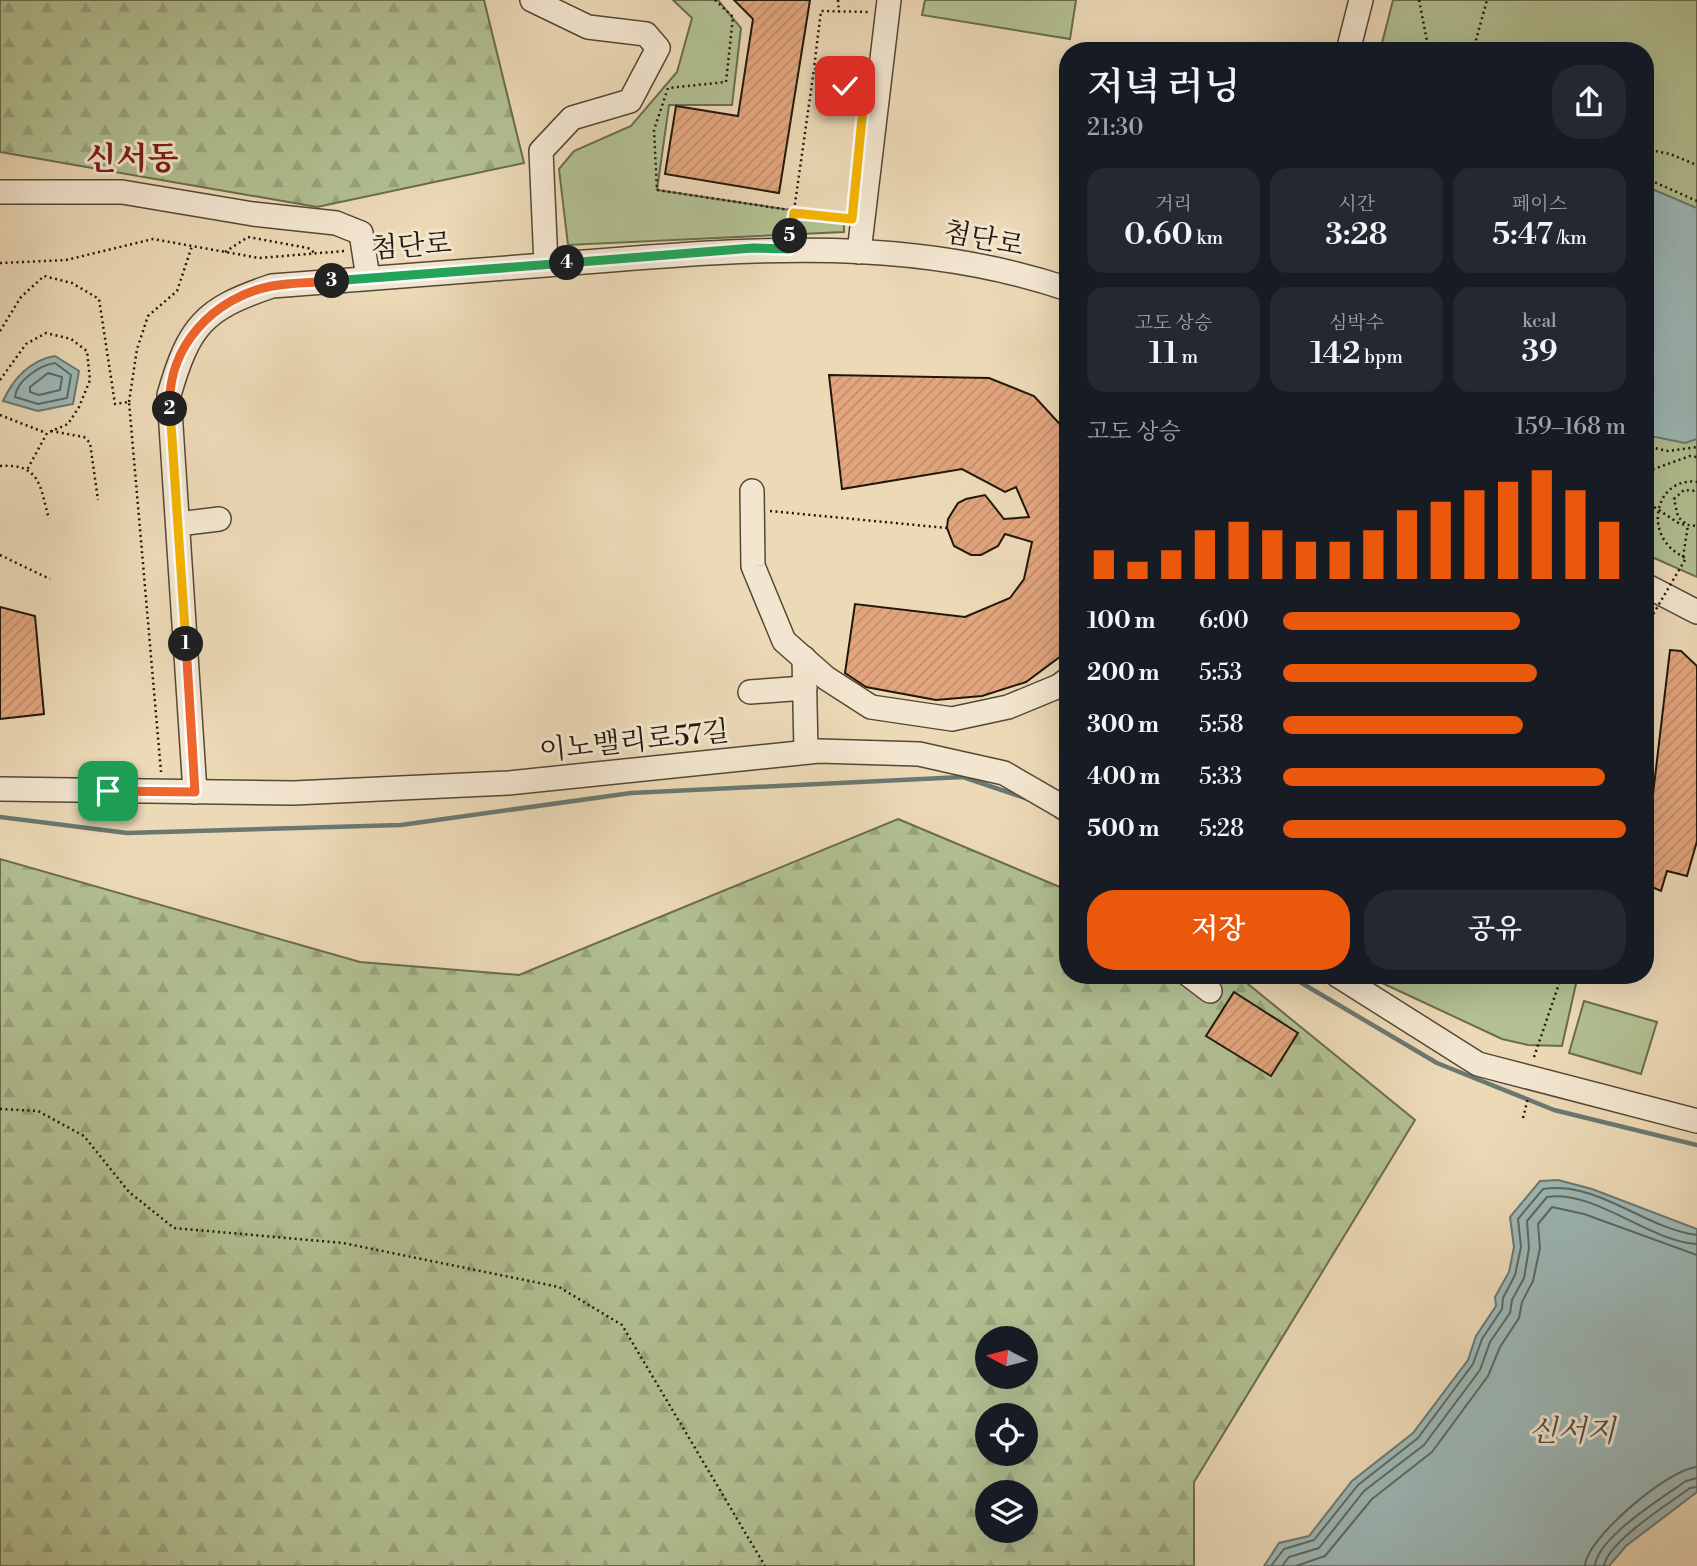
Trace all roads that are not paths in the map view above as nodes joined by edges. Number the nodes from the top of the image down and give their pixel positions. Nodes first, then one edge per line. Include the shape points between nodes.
1 (532, 0) edge
2 (1361, 0) edge
3 (888, 6) edge
4 (1350, 42) edge
5 (0, 192) edge
6 (859, 252) junction
7 (546, 264) junction
8 (368, 278) junction
9 (1059, 287) edge
10 (752, 500) road end
11 (219, 519) dead end
12 (178, 524) junction
13 (1654, 590) edge
14 (1697, 612) edge
15 (804, 658) junction
16 (1059, 686) edge
17 (804, 688) junction
18 (750, 692) dead end
19 (807, 752) junction
20 (0, 789) edge
21 (195, 792) junction
22 (1059, 805) edge
23 (1201, 984) edge
24 (1351, 984) edge
25 (1210, 991) dead end
26 (1697, 1121) edge

1 - 7 street via 588,27 646,34 658,48 630,100 572,118 541,151
2 - 4 street
3 - 6 street
5 - 8 street via 122,192 336,223 361,233
6 - 7 street, 첨단로 via 753,248
6 - 9 street, 첨단로 via 962,260
7 - 8 street, 첨단로
8 - 12 street, 첨단로 via 272,286 234,298 201,321 182,351 169,395
10 - 15 street via 753,566 784,641
11 - 12 street
12 - 21 street, 첨단로
13 - 14 street
15 - 16 street via 872,707 952,719 1009,707
15 - 17 street
17 - 18 street
17 - 19 street
19 - 21 street, 이노밸리로57길 via 508,783 294,793
19 - 22 street, 이노밸리로57길 via 919,754 1004,773
20 - 21 street, 이노밸리로57길
23 - 25 street
24 - 26 street via 1478,1064

